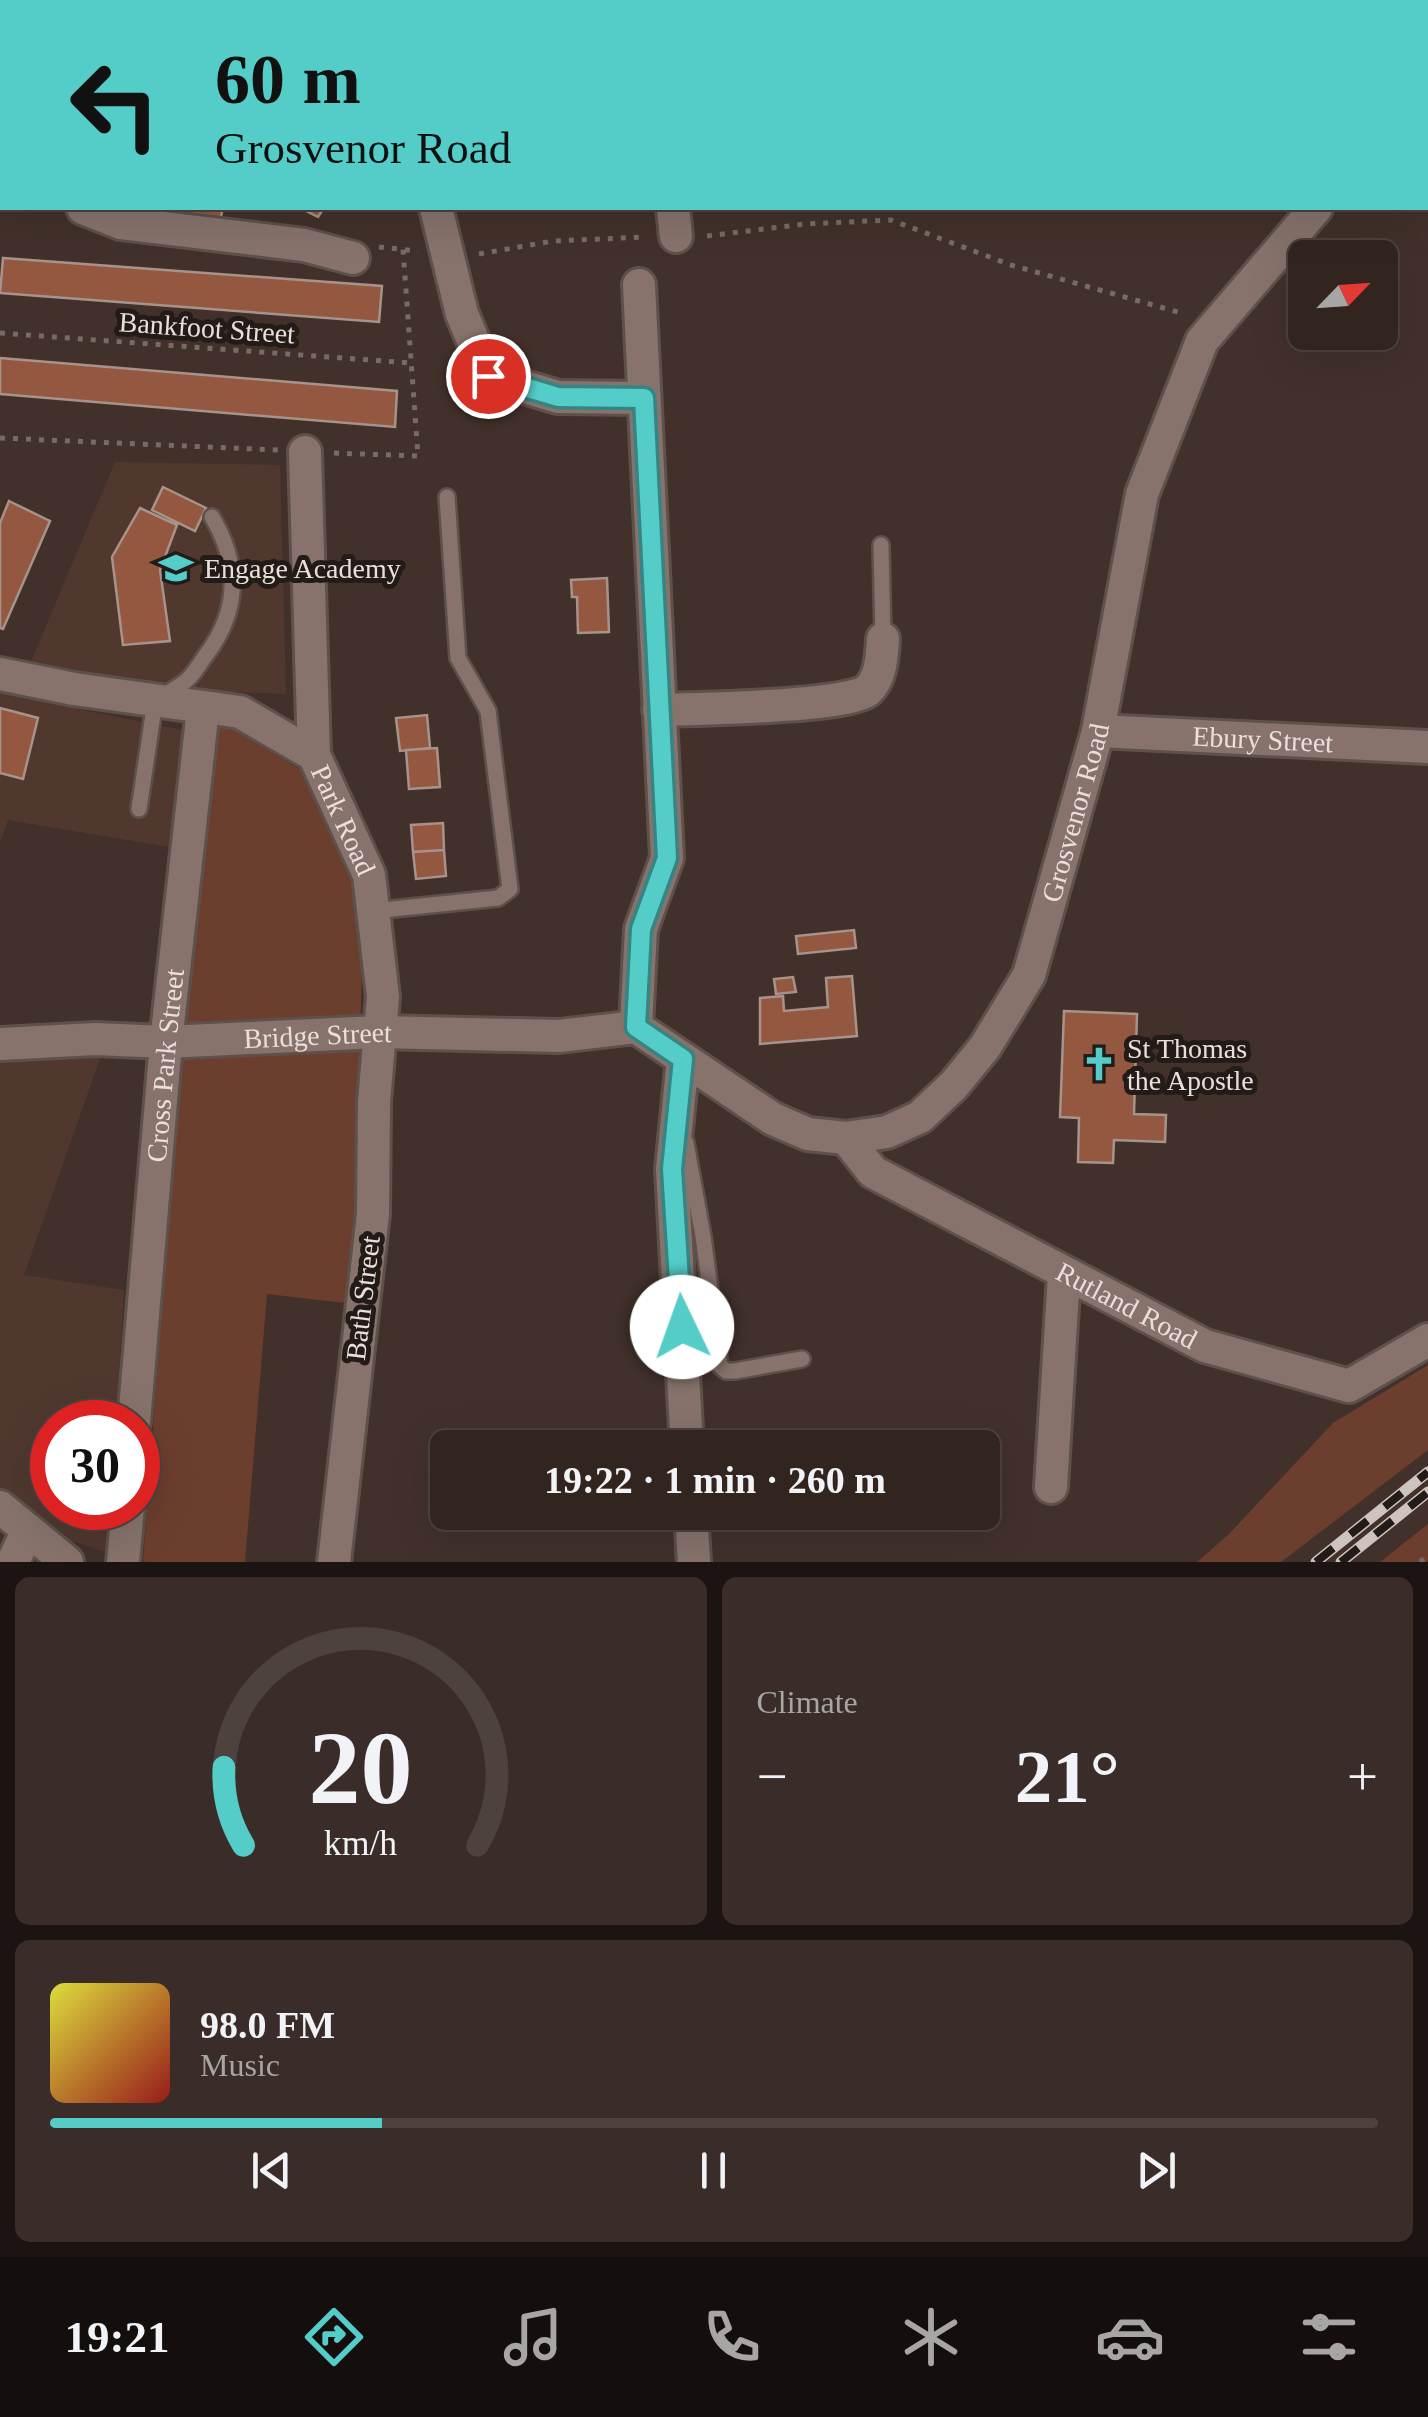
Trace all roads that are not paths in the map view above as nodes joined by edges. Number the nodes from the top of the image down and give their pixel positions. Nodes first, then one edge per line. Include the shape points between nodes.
1 (88, 210) edge
2 (437, 210) edge
3 (1314, 210) edge
4 (353, 258) dead end
5 (639, 285) dead end
6 (644, 398) junction
7 (304, 452) road end
8 (446, 497) dead end
9 (212, 517) dead end
10 (881, 545) dead end
11 (884, 639) joint
12 (0, 674) edge
13 (154, 701) junction
14 (203, 709) junction
15 (660, 710) junction
16 (1098, 731) junction
17 (1428, 747) edge
18 (314, 756) junction
19 (139, 809) dead end
20 (373, 911) junction
21 (636, 1027) junction
22 (379, 1032) junction
23 (166, 1042) junction
24 (0, 1044) edge
25 (683, 1059) junction
26 (678, 1110) junction
27 (846, 1138) junction
28 (1064, 1274) junction
29 (1428, 1340) edge
30 (802, 1359) dead end
31 (136, 1400) edge
32 (685, 1430) edge
33 (1051, 1487) dead end
34 (0, 1507) edge
35 (28, 1530) junction
36 (126, 1530) edge
37 (692, 1530) edge
38 (13, 1562) edge
39 (66, 1562) edge
40 (123, 1562) edge
41 (334, 1562) edge
42 (694, 1562) edge

1 - 4 street via 121,222 304,245
2 - 6 street via 462,314 488,376 558,397
3 - 16 street, Grosvenor Road via 1202,341 1142,494
5 - 6 street
6 - 15 street
7 - 18 street
8 - 20 lane via 458,658 488,711 510,889 498,898
9 - 13 lane via 232,564 230,608 221,635 188,679
10 - 11 lane
11 - 15 street via 878,672 860,695
12 - 13 street, Park Road
13 - 14 street, Park Road
13 - 19 lane
14 - 18 street, Park Road via 240,712
14 - 23 street, Cross Park Street
15 - 21 street via 667,858 641,929
16 - 17 street, Ebury Street
16 - 27 street, Grosvenor Road via 1029,976 1012,1004 985,1047 920,1118 888,1132
18 - 20 street, Park Road via 369,875
20 - 22 street, Park Road via 383,997
21 - 22 street, Bridge Street via 559,1036
21 - 25 street, Grosvenor Road
22 - 23 street, Bridge Street
22 - 41 street, Bath Street via 372,1214
23 - 24 street, Bridge Street
23 - 31 street, Cross Park Street
25 - 26 street
25 - 27 street, Grosvenor Road via 773,1119 808,1134
26 - 30 lane via 720,1366 726,1371
26 - 32 street via 672,1169
27 - 28 street, Rutland Road via 873,1172
28 - 29 street, Rutland Road via 1205,1346 1348,1386
28 - 33 street
34 - 35 street
35 - 38 street
35 - 39 street
36 - 40 street
37 - 42 street

